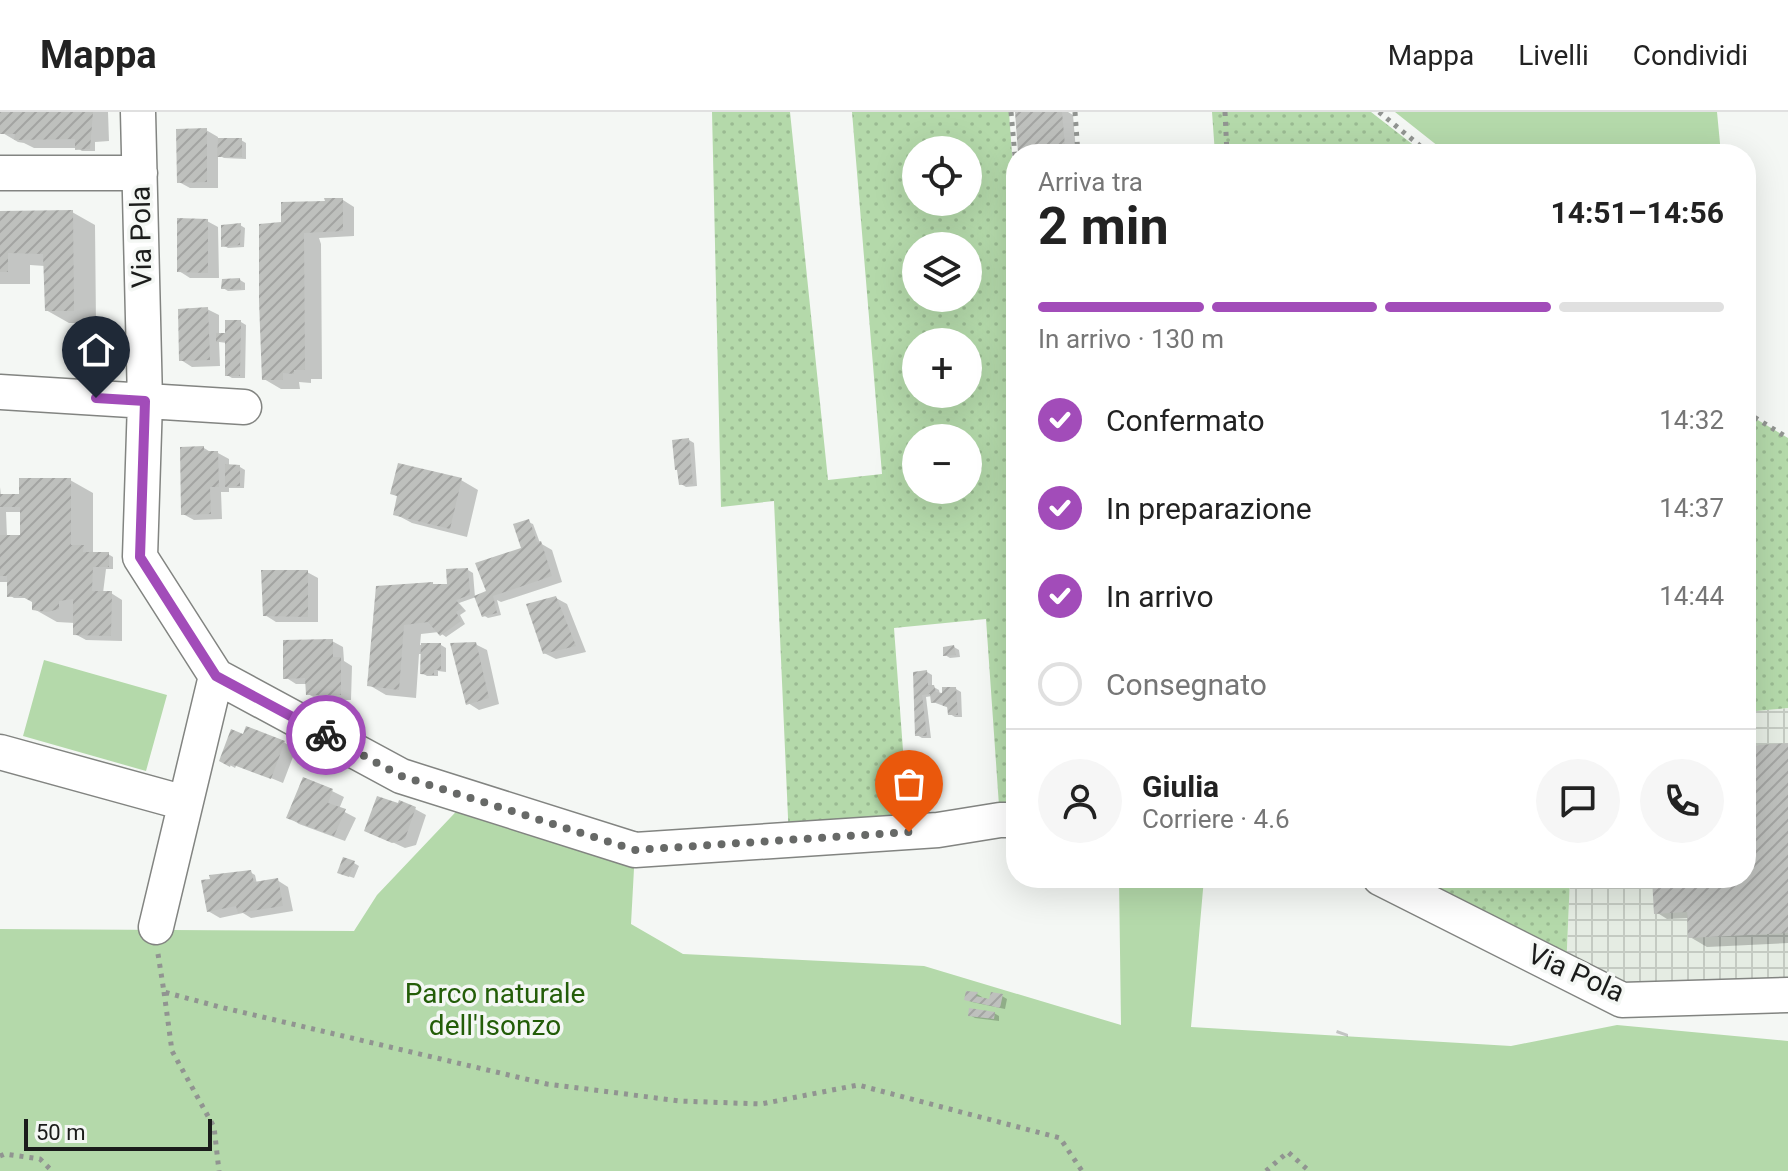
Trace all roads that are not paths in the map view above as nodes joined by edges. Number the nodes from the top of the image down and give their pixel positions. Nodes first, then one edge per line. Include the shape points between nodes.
1 (138, 112) edge
2 (0, 173) edge
3 (140, 173) junction
4 (0, 392) edge
5 (145, 401) junction
6 (244, 407) dead end
7 (216, 676) junction
8 (0, 752) edge
9 (185, 803) junction
10 (1006, 820) edge
11 (1400, 888) edge
12 (156, 927) road end
13 (1788, 995) edge

1 - 3 street, Via Pola
2 - 3 street
3 - 5 street, Via Pola
4 - 5 street
5 - 6 street
5 - 7 street, Via Pola via 140,557
7 - 9 street
7 - 10 street, Via Pola via 401,776 635,850 938,830
8 - 9 street
9 - 12 street
11 - 13 street, Via Pola via 1622,1000

